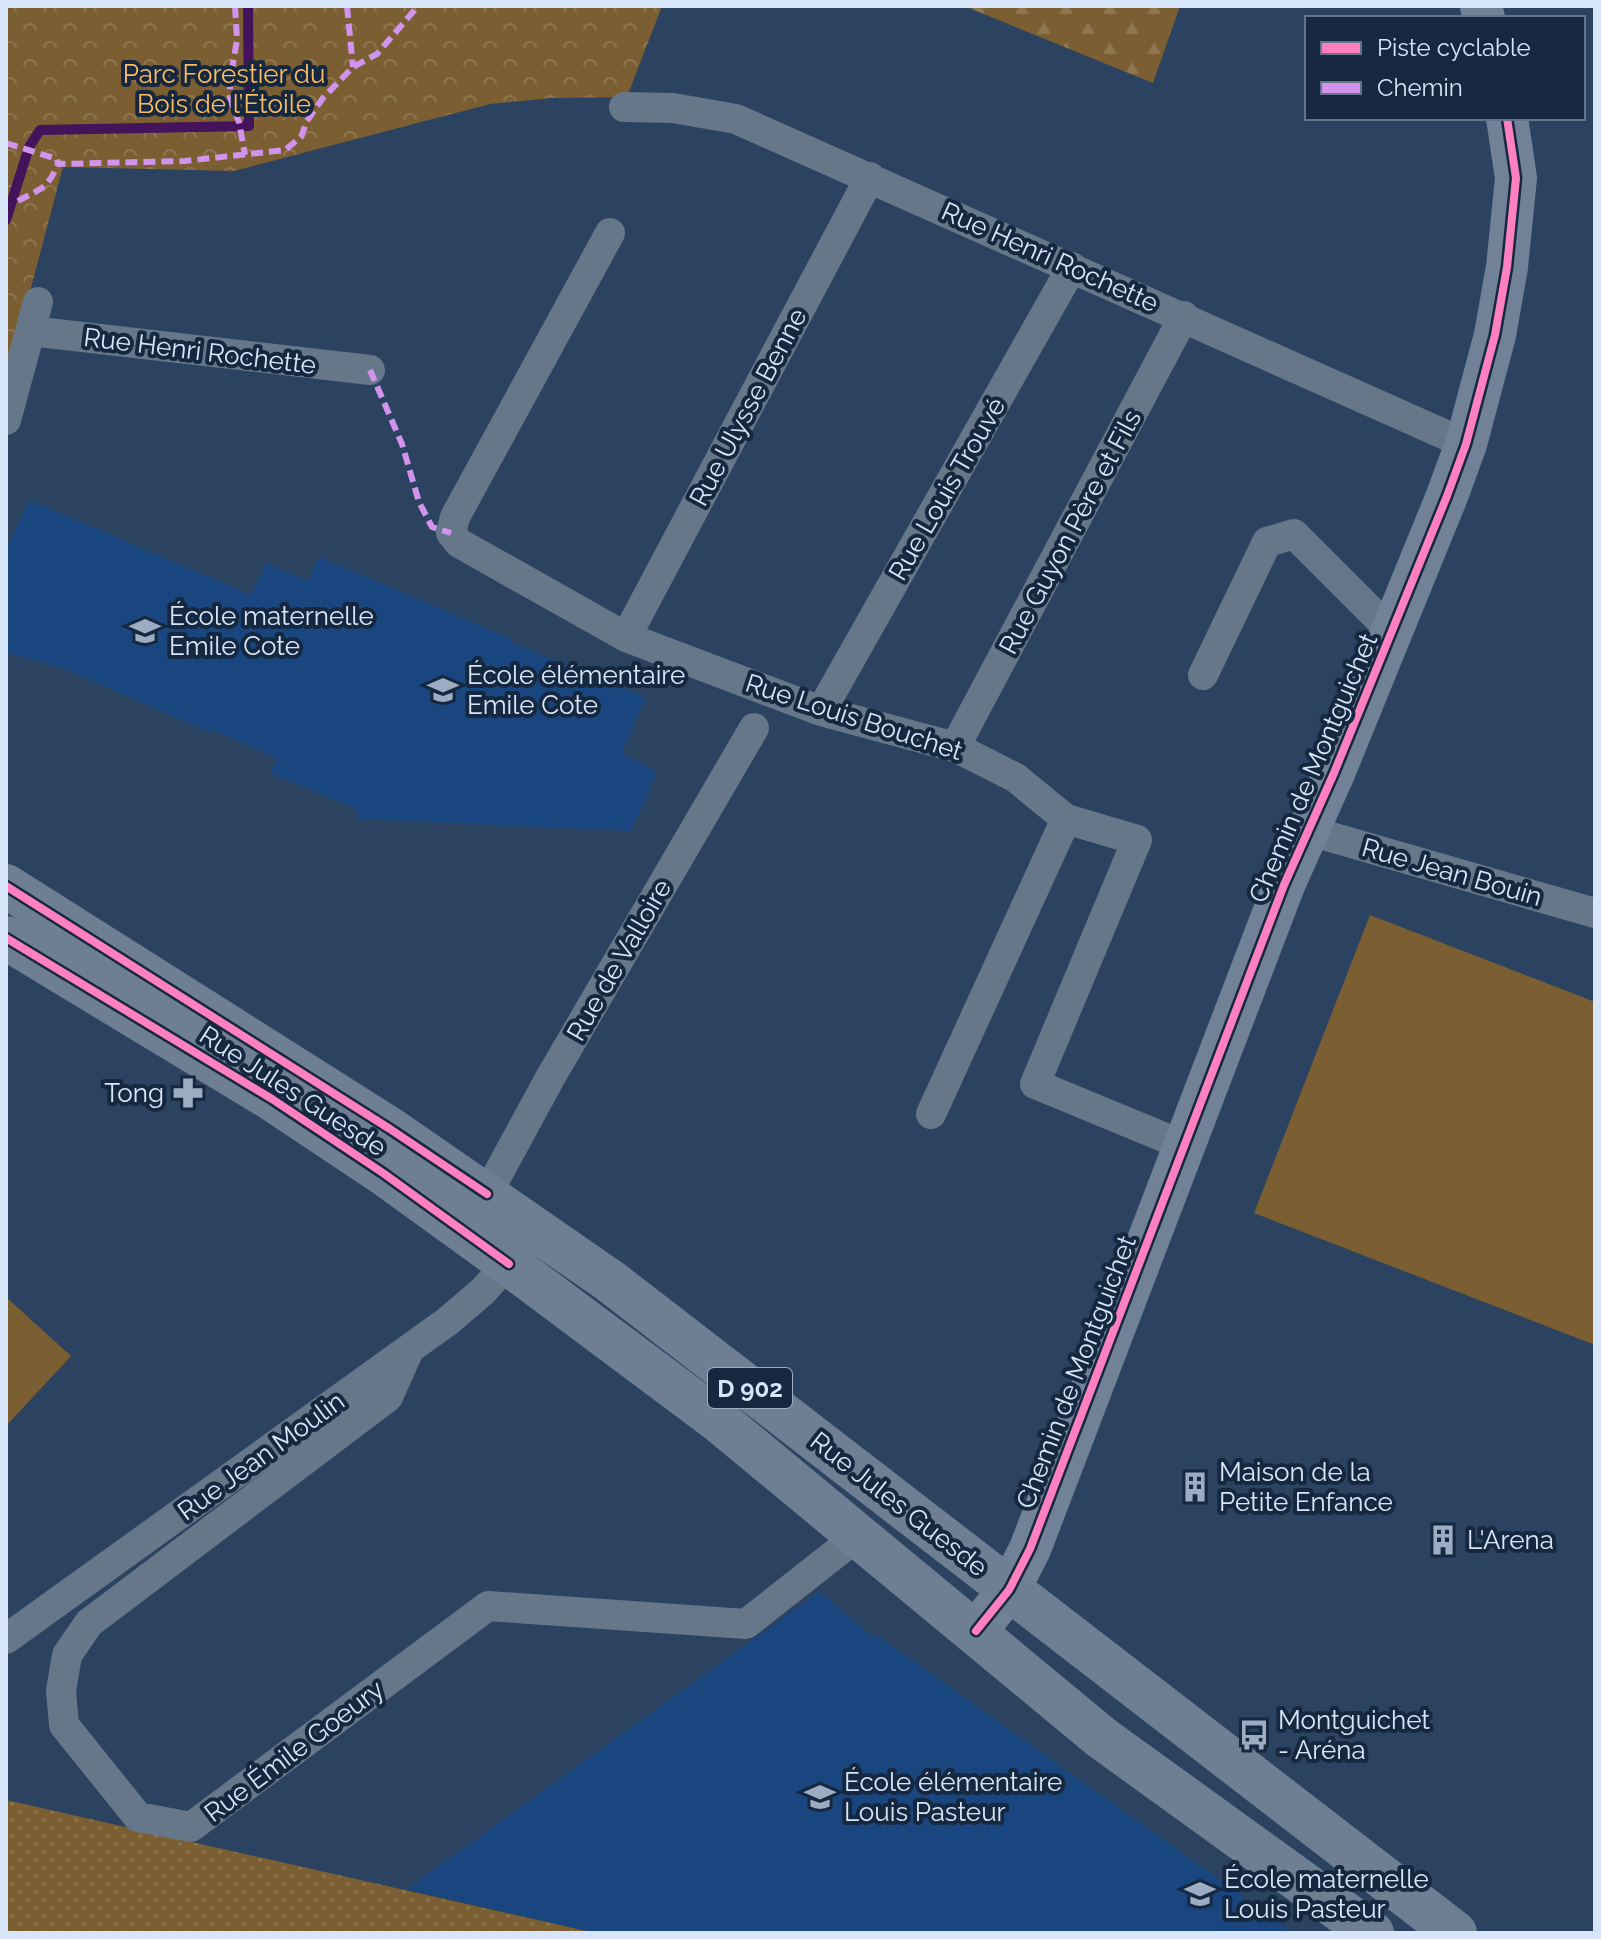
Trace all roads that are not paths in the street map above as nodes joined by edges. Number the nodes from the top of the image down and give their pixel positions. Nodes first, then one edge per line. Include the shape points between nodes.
1 (624, 107) dead end
2 (1507, 120) edge
3 (870, 177) junction
4 (610, 233) dead end
5 (1072, 267) junction
6 (38, 302) dead end
7 (1184, 316) junction
8 (30, 331) junction
9 (370, 370) dead end
10 (6, 420) edge
11 (1466, 444) junction
12 (1391, 631) junction
13 (626, 637) junction
14 (1203, 675) dead end
15 (821, 711) junction
16 (754, 728) dead end
17 (955, 747) junction
18 (1066, 819) junction
19 (1310, 831) junction
20 (6, 886) edge
21 (1595, 913) edge
22 (6, 938) edge
23 (931, 1114) dead end
24 (1185, 1146) junction
25 (487, 1194) junction
26 (538, 1229) junction
27 (509, 1264) junction
28 (409, 1350) junction
29 (859, 1535) junction
30 (1009, 1590) junction
31 (976, 1631) junction
32 (6, 1639) edge
33 (1372, 1933) edge
34 (1455, 1933) edge

1 - 3 street, Rue Henri Rochette via 673,108 736,119
2 - 11 street, Chemin de Montguichet via 1516,178 1507,267
3 - 5 street, Rue Henri Rochette
3 - 13 street, Rue Ulysse Benne
4 - 13 street, Rue Louis Bouchet via 451,533 459,543
5 - 7 street, Rue Henri Rochette
5 - 15 street, Rue Louis Trouvé
6 - 8 street
7 - 11 street, Rue Henri Rochette
7 - 17 street, Rue Guyon Père et Fils
8 - 9 street, Rue Henri Rochette
8 - 10 street
11 - 12 street, Chemin de Montguichet
12 - 14 street via 1294,534 1267,542
12 - 19 street, Chemin de Montguichet
13 - 15 street, Rue Louis Bouchet
15 - 17 street, Rue Louis Bouchet
16 - 25 street, Rue de Valloire
17 - 18 street, Rue Louis Bouchet via 1016,778
18 - 23 street
18 - 24 street, Rue Louis Bouchet via 1137,840 1035,1084
19 - 21 street, Rue Jean Bouin
19 - 24 street, Chemin de Montguichet via 1284,885
20 - 25 main road, Rue Jules Guesde / D 902
22 - 27 main road, Rue Jules Guesde / D 902 via 272,1099
24 - 30 street, Chemin de Montguichet via 1030,1549
25 - 26 main road, Rue Jules Guesde / D 902
26 - 27 street, Rue Jean Moulin
26 - 30 main road, Rue Jules Guesde / D 902
27 - 28 street, Rue Jean Moulin via 466,1307
27 - 29 main road, Rue Jules Guesde / D 902 via 718,1420
28 - 29 street, Rue Émile Goeury via 388,1397 89,1623 67,1655 61,1691 64,1725 138,1817 191,1827 488,1606 746,1624
28 - 32 street, Rue Jean Moulin
29 - 31 main road, Rue Jules Guesde / D 902
30 - 31 street, Chemin de Montguichet
30 - 34 main road, Rue Jules Guesde / D 902
31 - 33 main road, Rue Jules Guesde / D 902 via 1102,1738

